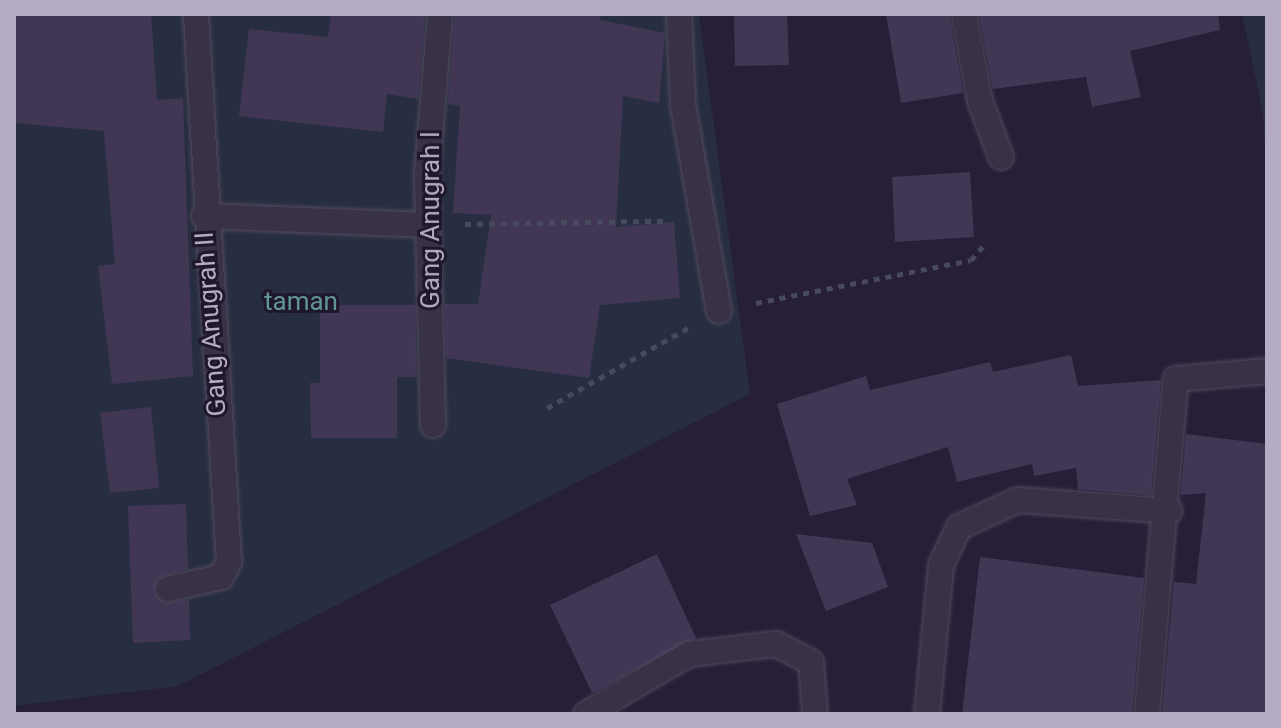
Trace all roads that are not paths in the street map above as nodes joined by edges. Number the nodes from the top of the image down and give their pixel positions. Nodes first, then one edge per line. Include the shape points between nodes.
1 (196, 14) edge
2 (440, 14) edge
3 (679, 14) edge
4 (964, 14) edge
5 (1001, 157) dead end
6 (204, 216) junction
7 (428, 225) junction
8 (719, 311) road end
9 (1267, 371) edge
10 (433, 425) dead end
11 (1170, 511) junction
12 (168, 589) dead end
13 (586, 714) edge
14 (815, 714) edge
15 (927, 714) edge
16 (1147, 714) edge

1 - 6 street, Gang Anugrah II
2 - 7 street, Gang Anugrah I
3 - 8 street via 678,71 699,221
4 - 5 street via 980,101
6 - 7 street
6 - 12 street, Gang Anugrah II via 229,562 221,577
7 - 10 street, Gang Anugrah I
9 - 11 street via 1176,379
11 - 15 street via 1018,500 959,527 941,565
11 - 16 street
13 - 14 street via 689,654 776,644 811,662

